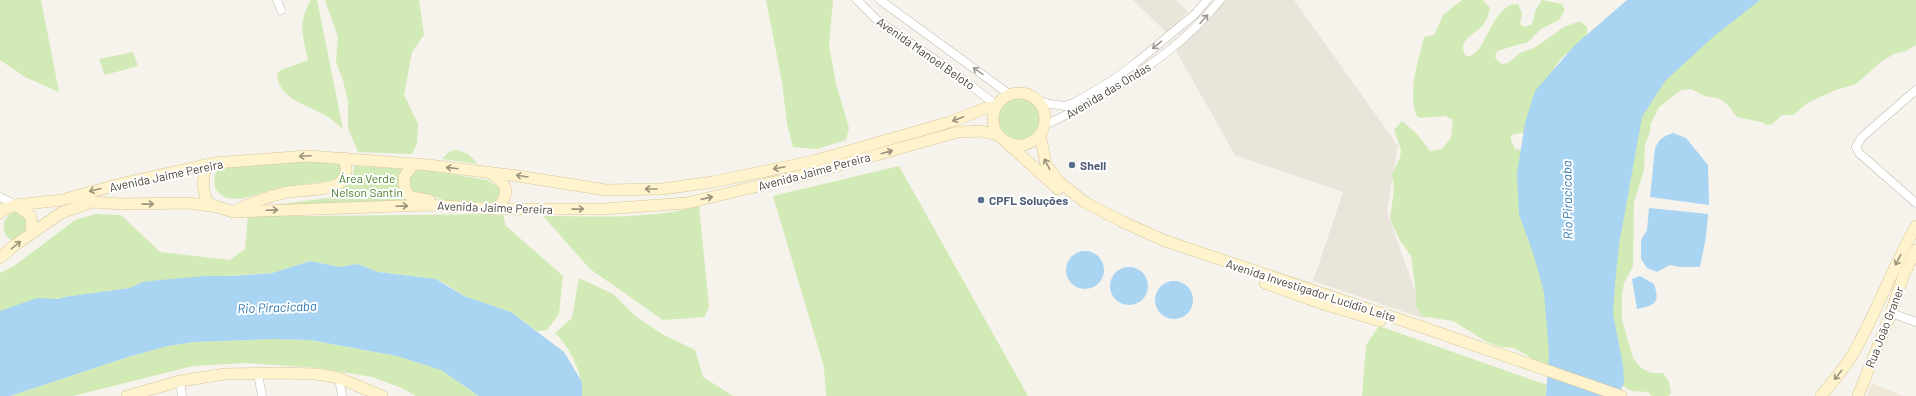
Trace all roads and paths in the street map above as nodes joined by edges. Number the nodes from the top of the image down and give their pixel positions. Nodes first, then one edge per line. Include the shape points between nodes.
1 (277, 0) edge
2 (857, 0) edge
3 (880, 0) edge
4 (1207, 0) edge
5 (1220, 0) edge
6 (281, 10) dead end
7 (1188, 20) junction
8 (1156, 61) junction
9 (1916, 90) edge
10 (1009, 94) junction
11 (1037, 100) junction
12 (996, 106) junction
13 (1042, 130) junction
14 (1002, 138) junction
15 (344, 158) junction
16 (414, 164) junction
17 (206, 165) junction
18 (490, 173) junction
19 (0, 197) edge
20 (1916, 203) edge
21 (16, 205) junction
22 (452, 205) junction
23 (218, 207) junction
24 (497, 209) junction
25 (233, 212) junction
26 (0, 213) edge
27 (1916, 226) edge
28 (32, 232) junction
29 (1914, 257) edge
30 (0, 258) edge
31 (1891, 313) junction
32 (1916, 322) edge
33 (1537, 372) junction
34 (258, 374) junction
35 (339, 378) junction
36 (180, 381) junction
37 (127, 396) edge
38 (182, 396) edge
39 (262, 396) edge
40 (342, 396) edge
41 (382, 396) edge
42 (1598, 396) edge
43 (1621, 396) edge
44 (1821, 396) edge
45 (1858, 396) edge

1 - 6 street
2 - 12 street, Avenida Manoel Beloto via 877,20 952,71
10 -> 3 street, Avenida Manoel Beloto
4 - 7 street, Avenida das Ondas
8 -> 5 street, Avenida das Ondas via 1192,32
7 - 8 street via 1188,28
7 -> 11 street, Avenida das Ondas via 1131,67 1076,102 1065,106
8 - 13 street, Avenida das Ondas via 1121,85
9 - 20 street via 1861,138 1856,147 1859,153
10 - 11 main road via 1024,93
10 - 12 main road
11 - 13 main road via 1044,111
12 - 14 main road via 992,121
12 -> 18 main road, Avenida Jaime Pereira via 950,122 814,161 714,182 662,189 606,190
13 - 14 main road via 1028,144 1020,145
33 -> 13 main road, Avenida Investigador Lucídio Leite via 1419,326 1163,240 1120,221 1086,202 1058,181 1046,164
24 -> 14 main road, Avenida Jaime Pereira via 604,209 687,203 808,174 958,132 981,131
14 - 33 main road, Avenida Investigador Lucídio Leite via 1062,194 1098,218 1155,243 1323,304
15 - 16 main road, Avenida Jaime Pereira
15 -> 17 main road, Avenida Jaime Pereira via 308,156
15 - 25 main road via 347,167 345,177 331,187 286,192 260,199
18 -> 16 main road, Avenida Jaime Pereira
16 - 22 main road via 404,177 405,190 411,197
17 -> 21 main road, Avenida Jaime Pereira via 124,182 62,200
17 - 23 main road via 203,194 208,204
18 - 24 main road via 503,181 506,192
19 - 21 street
21 - 26 main road, Avenida Jaime Pereira
21 - 28 main road via 31,216
22 - 24 main road, Avenida Jaime Pereira
25 -> 22 main road, Avenida Jaime Pereira
23 - 25 main road, Avenida Jaime Pereira
28 -> 23 main road, Avenida Jaime Pereira via 60,213 92,202 189,203
27 -> 44 main road via 1895,264 1860,342 1846,365
30 -> 28 main road, Avenida Jaime Pereira
29 - 31 main road, Rua João Graner
31 - 32 street
31 - 45 main road, Rua João Graner
33 - 42 main road, Avenida Investigador Lucídio Leite
33 - 43 main road, Avenida Investigador Lucídio Leite
34 - 35 main road via 317,374
34 - 36 main road via 225,374
34 - 39 street
35 - 40 street
35 - 41 main road
36 - 37 main road
36 - 38 street

